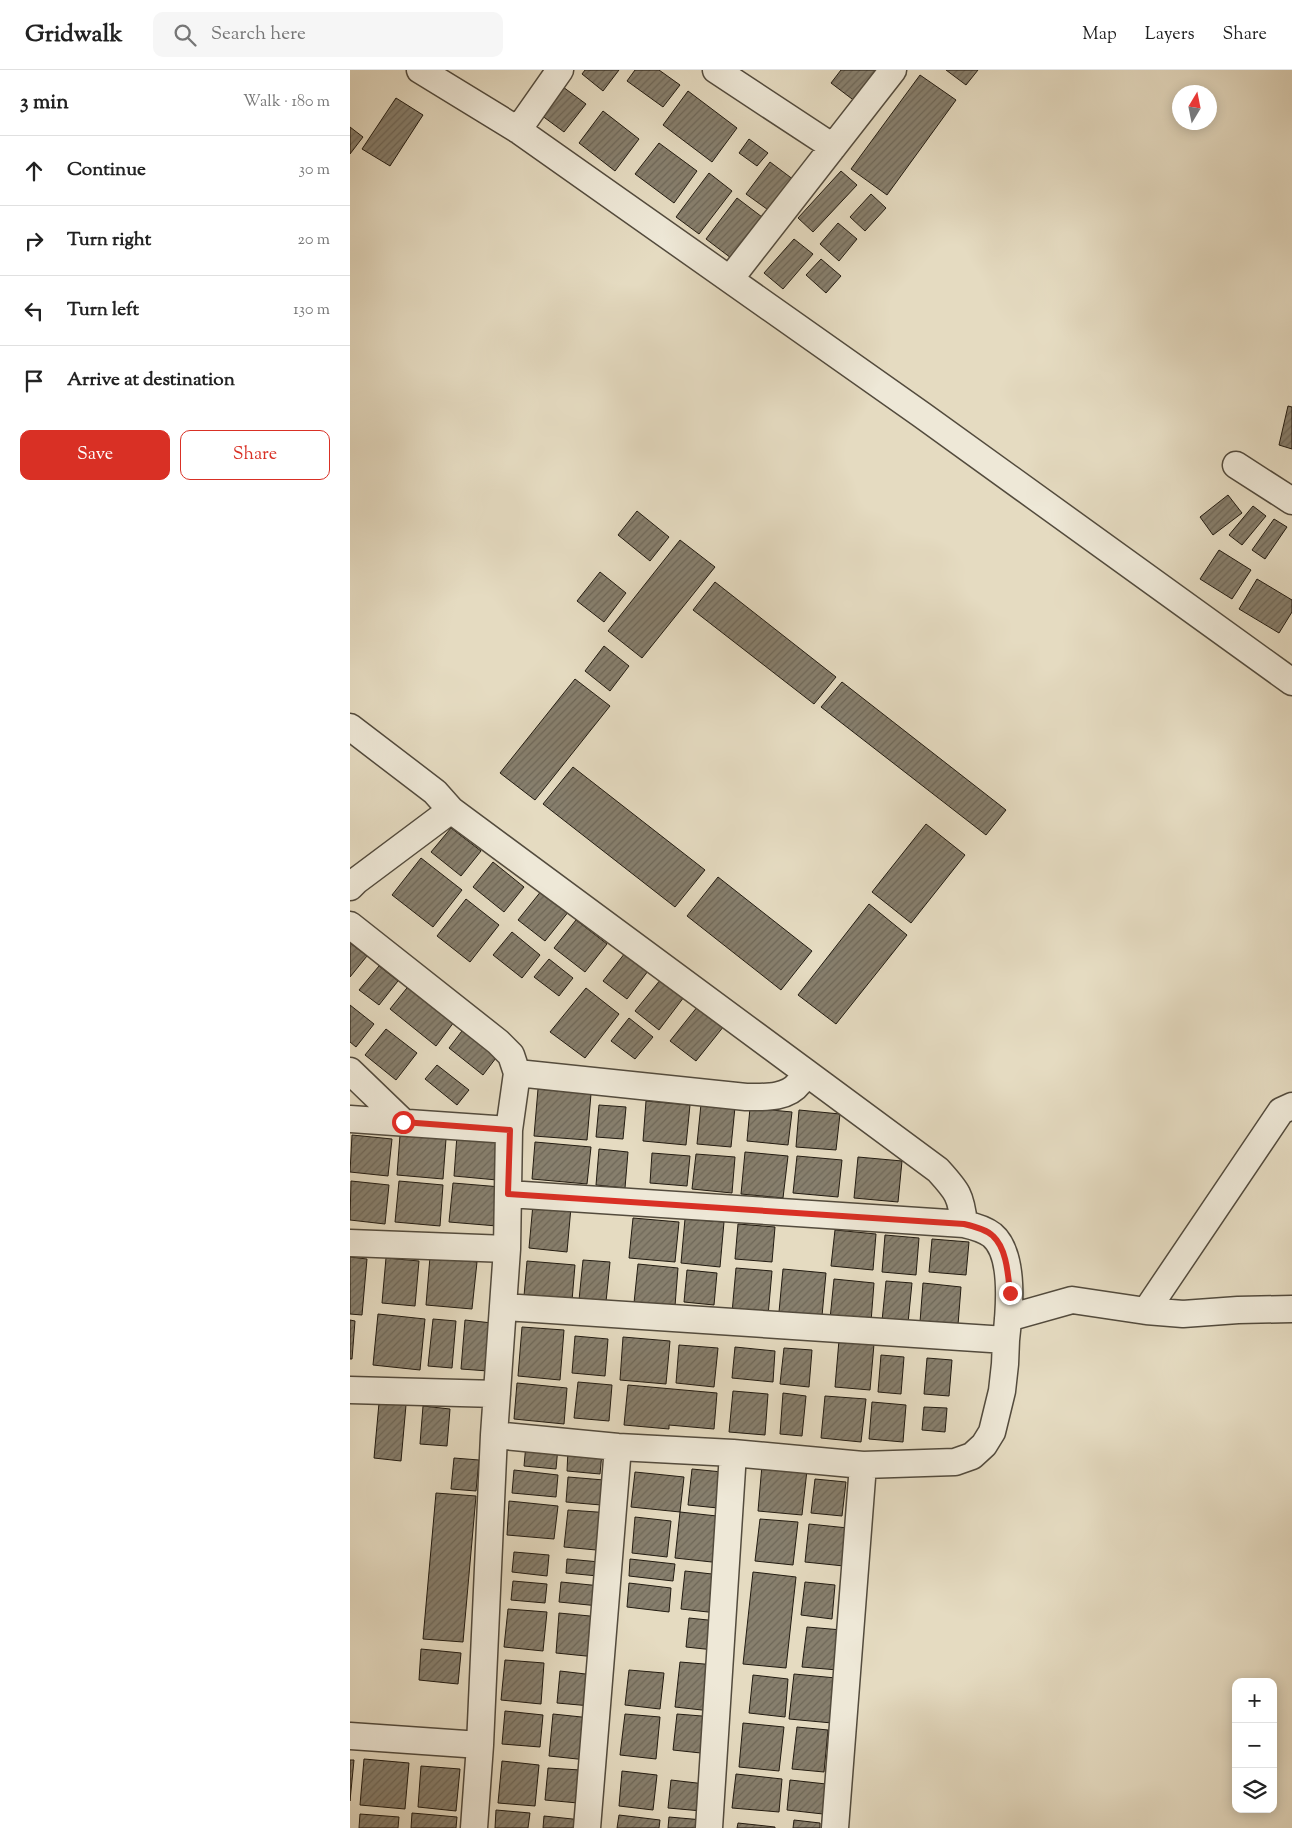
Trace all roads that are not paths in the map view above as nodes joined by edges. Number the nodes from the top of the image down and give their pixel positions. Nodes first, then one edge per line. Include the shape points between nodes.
1 (420, 70) edge
2 (560, 70) edge
3 (716, 70) edge
4 (893, 70) edge
5 (518, 130) junction
6 (833, 147) junction
7 (730, 279) junction
8 (1236, 465) dead end
9 (1289, 497) edge
10 (1292, 682) edge
11 (350, 727) edge
12 (451, 810) junction
13 (352, 881) edge
14 (350, 925) edge
15 (350, 1071) edge
16 (804, 1072) junction
17 (517, 1073) junction
18 (1292, 1106) edge
19 (350, 1119) edge
20 (403, 1122) junction
21 (510, 1130) junction
22 (508, 1194) junction
23 (964, 1224) junction
24 (350, 1243) edge
25 (507, 1249) junction
26 (504, 1307) junction
27 (1292, 1309) edge
28 (1146, 1311) junction
29 (1007, 1329) junction
30 (350, 1390) edge
31 (497, 1394) junction
32 (494, 1435) junction
33 (618, 1447) junction
34 (733, 1453) junction
35 (863, 1465) junction
36 (350, 1736) edge
37 (480, 1745) junction
38 (474, 1828) edge
39 (587, 1828) edge
40 (709, 1828) edge
41 (835, 1828) edge

1 - 5 street
2 - 5 street
3 - 6 street
4 - 6 street
5 - 7 street
6 - 7 street
7 - 10 street
8 - 9 street
11 - 12 street via 435,792
12 - 13 street
12 - 16 street
14 - 17 street via 498,1042 511,1055
15 - 20 street
16 - 17 street via 794,1088 770,1097
16 - 23 street via 938,1170 962,1203
17 - 21 street
18 - 28 street via 1281,1111
19 - 20 street
20 - 21 street
21 - 22 street
22 - 23 street
22 - 25 street
23 - 29 street via 993,1236 1001,1248 1010,1293
24 - 25 street
25 - 26 street
26 - 29 street
26 - 31 street
27 - 28 street via 1183,1314
28 - 29 street via 1072,1300
29 - 35 street via 1002,1391 992,1432 984,1445 972,1456 955,1462
30 - 31 street
31 - 32 street
32 - 33 street
32 - 37 street
33 - 34 street
33 - 39 street
34 - 35 street
34 - 40 street
35 - 41 street
36 - 37 street
37 - 38 street

